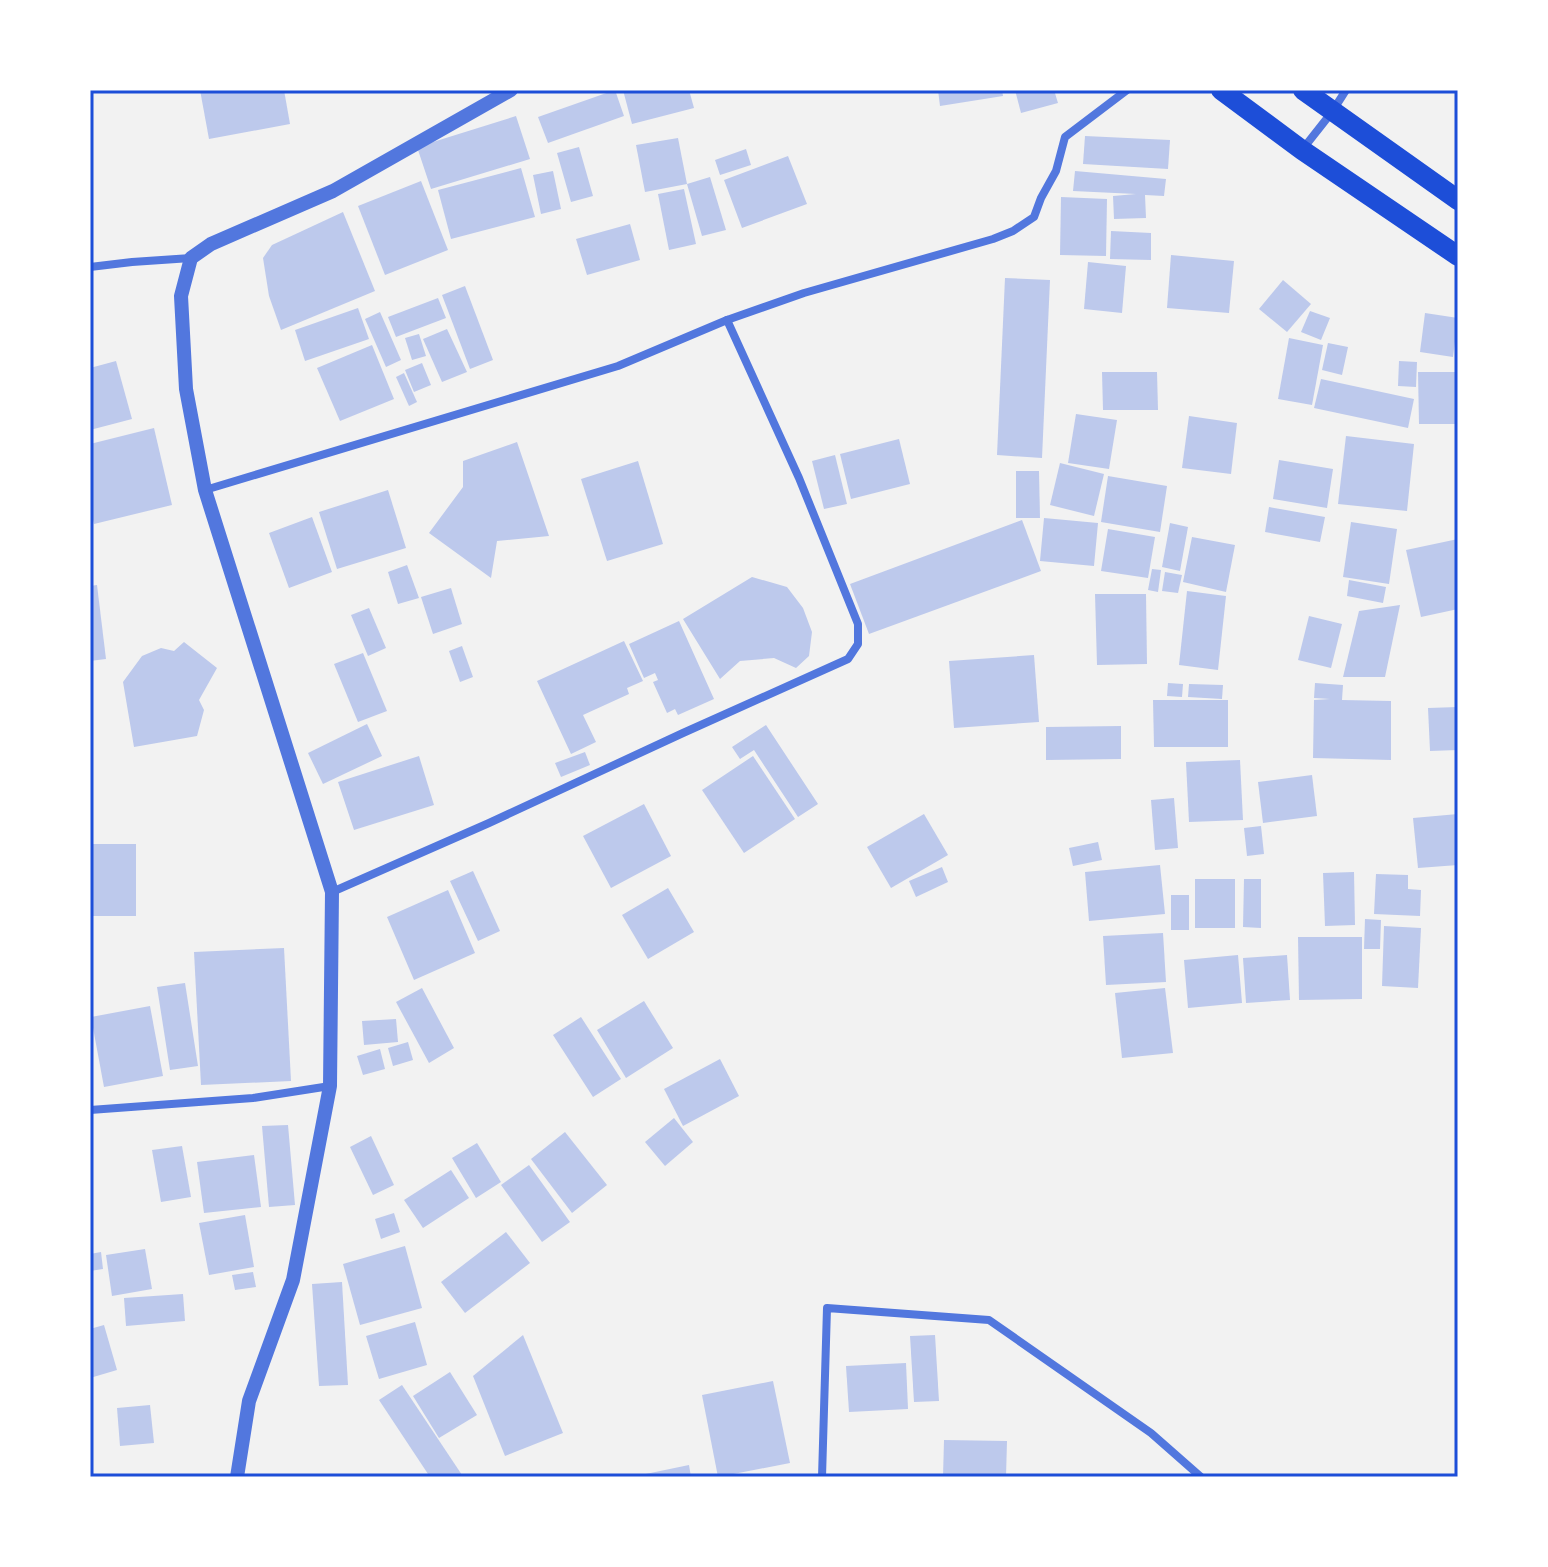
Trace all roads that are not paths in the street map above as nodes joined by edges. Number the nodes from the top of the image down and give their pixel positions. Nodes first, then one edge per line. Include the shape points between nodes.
1 (511, 90) edge
2 (1127, 90) edge
3 (1221, 90) edge
4 (1303, 90) edge
5 (1346, 90) edge
6 (1332, 112) junction
7 (1302, 150) junction
8 (1458, 200) edge
9 (1458, 256) edge
10 (191, 258) junction
11 (90, 267) edge
12 (727, 320) junction
13 (205, 490) junction
14 (332, 892) junction
15 (330, 1086) junction
16 (90, 1110) edge
17 (237, 1477) edge
18 (822, 1477) edge
19 (1201, 1477) edge

1 - 10 street via 333,191 211,244
2 - 12 street via 1065,137 1034,217 1013,231
3 - 7 main road
4 - 6 main road
5 - 6 street
6 - 7 street
6 - 8 main road
7 - 9 main road
10 - 11 street
10 - 13 street via 181,296 186,389
12 - 13 street via 618,366
12 - 14 street via 858,624 858,644 848,659
13 - 14 street
14 - 15 street
15 - 16 street via 253,1098
15 - 17 street via 293,1280 249,1401
18 - 19 street via 827,1308 989,1320 1151,1433

